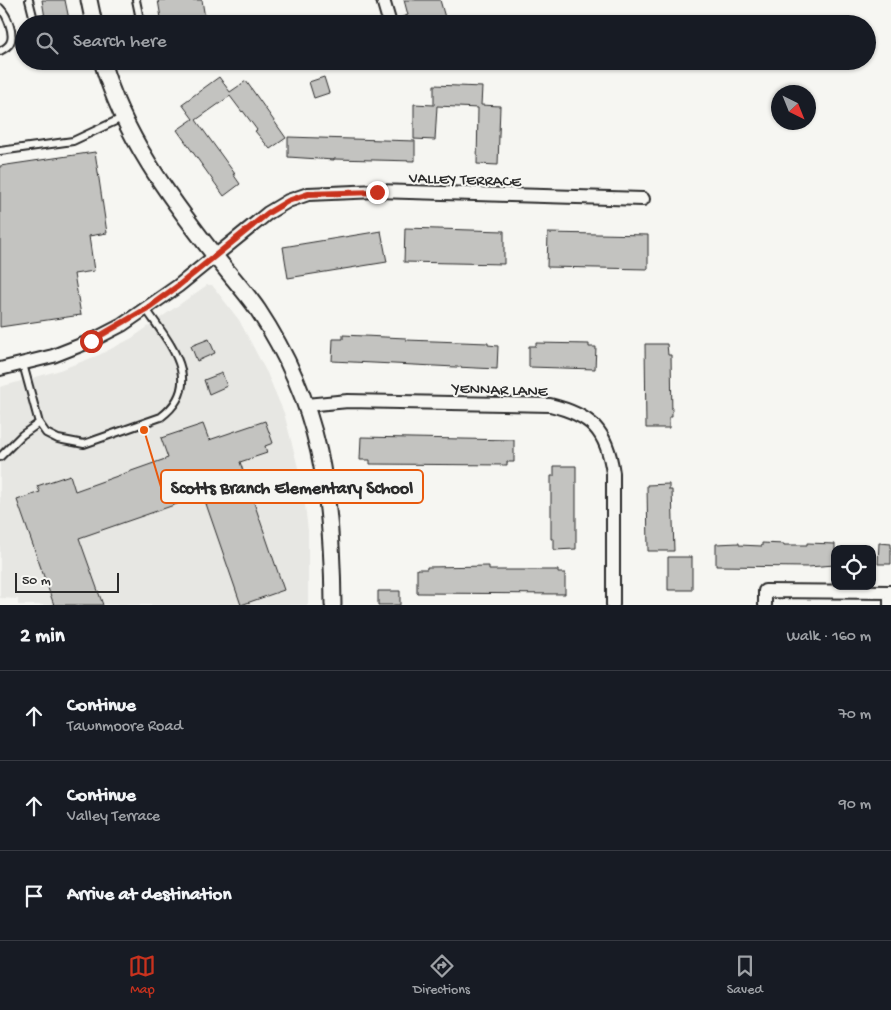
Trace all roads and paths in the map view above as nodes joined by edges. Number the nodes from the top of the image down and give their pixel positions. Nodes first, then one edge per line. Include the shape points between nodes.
1 (29, 0) edge
2 (89, 0) edge
3 (136, 0) edge
4 (383, 0) edge
5 (0, 8) edge
6 (32, 15) edge
7 (92, 15) edge
8 (139, 15) edge
9 (387, 15) edge
10 (0, 51) edge
11 (105, 70) edge
12 (122, 118) junction
13 (0, 151) edge
14 (643, 199) dead end
15 (215, 256) junction
16 (146, 309) junction
17 (23, 364) junction
18 (0, 369) edge
19 (306, 405) junction
20 (38, 423) junction
21 (0, 457) edge
22 (333, 605) edge
23 (613, 605) edge
24 (765, 605) edge
25 (890, 605) edge

1 - 6 lane
2 - 7 street
3 - 8 lane
4 - 9 street
5 - 10 lane via 5,13 12,38 9,45
11 - 12 street
12 - 13 lane via 73,141
12 - 15 street via 144,158
14 - 15 street, VALLEY TERRACE via 377,192 308,194 268,213
15 - 16 street, VALLEY TERRACE
15 - 19 street via 257,308 287,359
16 - 17 street, VALLEY TERRACE via 91,341
16 - 20 lane via 181,367 183,384 171,409 161,417 84,444 58,439 46,433
17 - 18 street, VALLEY TERRACE
17 - 20 lane
19 - 22 street via 326,480
19 - 23 street, YENNAR LANE via 348,401 550,405 570,410 586,420 598,429 605,440 613,473
20 - 21 lane
24 - 25 street via 764,591 890,592

